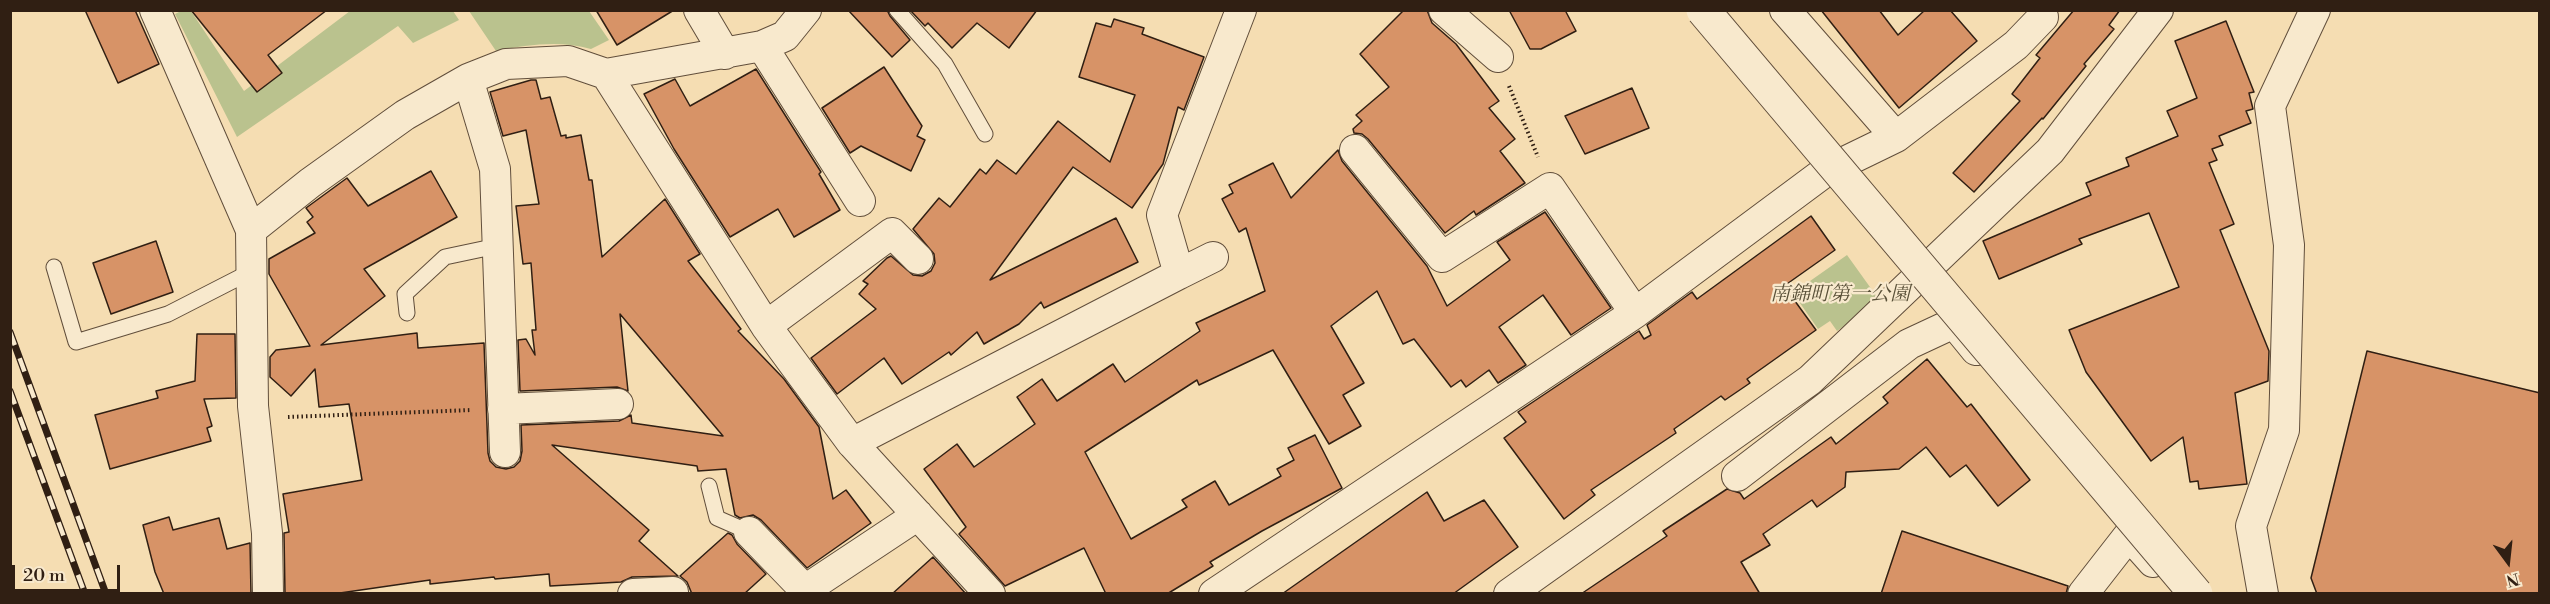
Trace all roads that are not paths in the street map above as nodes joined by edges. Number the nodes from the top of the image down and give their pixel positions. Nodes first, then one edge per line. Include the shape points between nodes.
1 (155, 10) edge
2 (699, 10) edge
3 (806, 10) edge
4 (897, 10) edge
5 (1241, 10) edge
6 (1444, 10) edge
7 (1703, 10) edge
8 (1785, 10) edge
9 (2158, 10) edge
10 (2315, 10) edge
11 (2043, 17) dead end
12 (762, 46) junction
13 (725, 54) junction
14 (1498, 57) road end
15 (606, 74) junction
16 (468, 79) junction
17 (985, 134) dead end
18 (1896, 137) junction
19 (1355, 150) dead end
20 (1826, 171) junction
21 (860, 201) dead end
22 (251, 230) junction
23 (497, 246) junction
24 (1213, 257) dead end
25 (918, 259) dead end
26 (54, 267) dead end
27 (252, 271) junction
28 (1179, 274) junction
29 (1918, 275) junction
30 (1635, 313) junction
31 (407, 314) dead end
32 (766, 326) junction
33 (618, 404) dead end
34 (503, 409) junction
35 (852, 443) junction
36 (505, 452) dead end
37 (1737, 476) dead end
38 (709, 486) dead end
39 (918, 515) junction
40 (749, 532) joint
41 (2129, 535) junction
42 (673, 592) edge
43 (802, 592) edge
44 (268, 594) edge
45 (633, 594) edge
46 (990, 594) edge
47 (1214, 594) edge
48 (1509, 594) edge
49 (2083, 594) edge
50 (2181, 594) edge
51 (2196, 594) edge
52 (2263, 594) edge

1 - 22 street
2 - 13 street
3 - 12 street via 785,36
4 - 17 lane via 945,64
5 - 28 street via 1162,215
6 - 14 street
7 - 51 street, bridge
8 - 18 street
9 - 29 street via 2050,151
10 - 52 street via 2270,106 2289,245 2284,430 2251,526
11 - 18 street via 2016,45
12 - 13 street
12 - 21 street
13 - 15 street
15 - 16 street via 568,61 506,64
15 - 32 street
16 - 22 street via 405,115
16 - 23 street via 495,169
18 - 20 street
19 - 30 street via 1442,257 1550,188
20 - 29 street
20 - 30 street
22 - 27 street
23 - 31 lane via 446,256 405,294
23 - 34 street
24 - 28 street
25 - 32 street via 892,233
26 - 27 lane via 76,342 168,314
27 - 44 street via 253,406 267,533
28 - 35 street
29 - 48 street via 1810,380
30 - 47 street
32 - 35 street
33 - 34 street
34 - 36 street
35 - 39 street
37 - 41 street via 1909,344 1954,323
38 - 40 lane via 717,518
39 - 43 street
39 - 46 street
40 - 43 street
41 - 49 street
41 - 50 street
42 - 45 street

